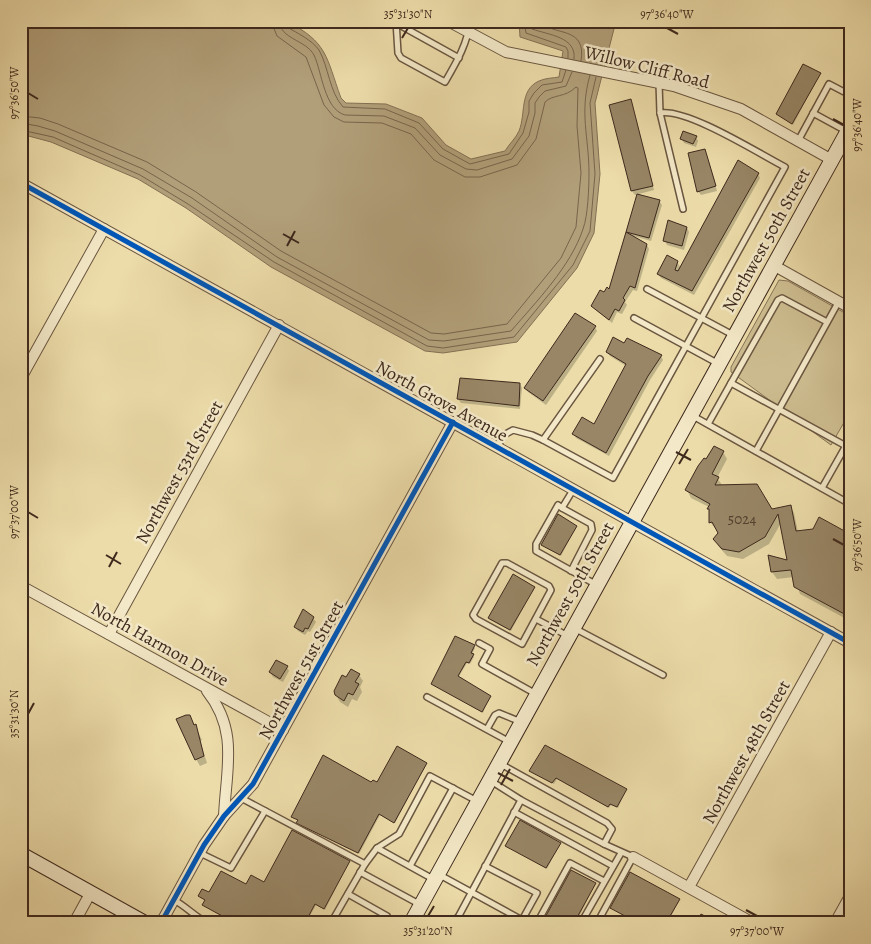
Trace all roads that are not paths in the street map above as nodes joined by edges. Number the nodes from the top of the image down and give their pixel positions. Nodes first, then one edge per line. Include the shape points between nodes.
1 (448, 21) edge
2 (838, 21) edge
3 (396, 22) edge
4 (469, 27) edge
5 (850, 28) edge
6 (459, 58) junction
7 (660, 83) junction
8 (850, 95) edge
9 (660, 113) junction
10 (813, 113) junction
11 (848, 129) edge
12 (798, 141) junction
13 (832, 160) junction
14 (21, 183) edge
15 (683, 209) dead end
16 (104, 229) junction
17 (773, 265) junction
18 (647, 289) dead end
19 (839, 302) junction
20 (850, 308) edge
21 (634, 318) dead end
22 (701, 318) junction
23 (827, 322) junction
24 (279, 325) junction
25 (734, 336) junction
26 (686, 346) junction
27 (600, 359) dead end
28 (719, 364) junction
29 (21, 378) edge
30 (731, 383) junction
31 (779, 409) junction
32 (690, 414) junction
33 (453, 422) junction
34 (708, 424) junction
35 (543, 440) junction
36 (848, 445) edge
37 (497, 447) junction
38 (756, 451) junction
39 (822, 488) junction
40 (573, 489) junction
41 (850, 504) edge
42 (562, 508) junction
43 (632, 522) junction
44 (571, 571) junction
45 (597, 585) junction
46 (21, 586) edge
47 (536, 618) junction
48 (571, 632) junction
49 (831, 632) junction
50 (109, 634) junction
51 (850, 643) edge
52 (478, 644) dead end
53 (663, 676) dead end
54 (205, 687) junction
55 (537, 694) junction
56 (427, 698) dead end
57 (521, 722) junction
58 (487, 729) junction
59 (283, 730) junction
60 (510, 742) junction
61 (499, 763) junction
62 (489, 780) junction
63 (453, 788) junction
64 (241, 798) junction
65 (521, 800) junction
66 (477, 801) junction
67 (264, 811) junction
68 (514, 812) junction
69 (224, 816) junction
70 (604, 844) junction
71 (377, 848) junction
72 (199, 852) junction
73 (621, 853) junction
74 (21, 854) edge
75 (633, 857) junction
76 (365, 864) junction
77 (410, 866) junction
78 (485, 866) junction
79 (613, 866) junction
80 (360, 872) junction
81 (436, 877) junction
82 (604, 881) junction
83 (689, 888) junction
84 (91, 892) junction
85 (471, 893) junction
86 (348, 894) junction
87 (850, 896) edge
88 (174, 900) junction
89 (421, 905) junction
90 (387, 916) dead end
91 (335, 917) junction
92 (456, 920) edge
93 (522, 922) edge
94 (599, 922) edge
95 (748, 922) edge
96 (74, 923) edge
97 (145, 923) edge
98 (161, 923) edge
99 (208, 923) edge
100 (331, 923) edge
101 (344, 923) edge
102 (410, 923) edge
103 (466, 923) edge
104 (537, 923) edge
105 (581, 923) edge
106 (835, 923) edge

1 - 4 street, Willow Cliff Road
2 - 5 lane
3 - 6 lane
3 - 6 lane via 401,58 445,82
4 - 6 lane
4 - 7 street, Willow Cliff Road via 506,52
7 - 9 lane
7 - 12 street, Willow Cliff Road via 741,109
8 - 10 lane via 829,84
9 - 15 lane
9 - 22 lane via 669,111 698,122 785,167
10 - 11 lane
10 - 12 lane
11 - 13 main road, Northwest 50th Street
12 - 13 street, Willow Cliff Road
13 - 17 main road, Northwest 50th Street
14 - 16 street, North Grove Avenue
16 - 24 street, North Grove Avenue
16 - 29 street
17 - 19 street
17 - 25 main road, Northwest 50th Street
18 - 22 lane
19 - 20 street
19 - 23 lane
21 - 26 lane
22 - 25 lane
22 - 26 lane
23 - 30 lane via 782,298 778,300
23 - 31 lane
24 - 33 street, North Grove Avenue
24 - 50 street, Northwest 53rd Street
25 - 28 main road, Northwest 50th Street
26 - 28 lane
26 - 35 lane via 612,478
27 - 35 lane
28 - 32 main road, Northwest 50th Street
30 - 31 lane
30 - 34 lane
31 - 36 lane
31 - 38 lane
32 - 34 lane
32 - 43 main road, Northwest 50th Street
33 - 37 street, North Grove Avenue
33 - 59 street, Northwest 51st Street
34 - 38 lane
35 - 37 lane via 513,430 504,435
36 - 39 lane
37 - 40 street, North Grove Avenue
38 - 39 lane
39 - 41 lane
40 - 42 lane
40 - 43 street, North Grove Avenue
42 - 44 lane via 590,524 592,530
42 - 44 lane via 558,505 536,544 536,551
43 - 45 main road, Northwest 50th Street
43 - 49 street, North Grove Avenue
44 - 45 lane
45 - 48 main road, Northwest 50th Street
46 - 50 street, North Harmon Drive
47 - 47 lane via 551,592 549,586 502,563 474,612 476,619 517,643 524,642
47 - 48 lane
48 - 53 lane
48 - 55 main road, Northwest 50th Street
49 - 51 street, North Grove Avenue
49 - 83 street, Northwest 48th Street
50 - 54 street, North Harmon Drive
52 - 55 lane via 490,650 482,664
54 - 59 street, North Harmon Drive
54 - 69 street via 219,705 229,737
55 - 57 main road, Northwest 50th Street
56 - 58 lane
57 - 58 lane via 499,713 494,715
57 - 60 main road, Northwest 50th Street
58 - 60 lane
59 - 64 street, Northwest 51st Street via 253,784
60 - 61 main road, Northwest 50th Street
61 - 62 main road, Northwest 50th Street
61 - 70 lane via 607,822 612,829
62 - 65 lane
62 - 66 main road, Northwest 50th Street
63 - 66 lane
63 - 71 lane via 430,776 399,834
63 - 77 lane
64 - 67 lane
64 - 69 street, Northwest 51st Street
65 - 68 lane
65 - 70 lane
66 - 81 main road, Northwest 50th Street
67 - 72 lane via 231,868
67 - 76 lane
68 - 78 lane
68 - 79 lane
69 - 72 street, Northwest 51st Street
70 - 73 lane
71 - 76 lane
71 - 77 lane
72 - 88 street, Northwest 51st Street
73 - 75 lane
73 - 79 lane
74 - 84 main road
75 - 83 street
75 - 94 lane
76 - 80 lane
77 - 81 lane
78 - 85 lane
78 - 93 lane via 537,893
79 - 82 lane
80 - 86 lane
80 - 89 lane
81 - 85 lane
81 - 89 main road, Northwest 50th Street
82 - 104 lane via 570,863
82 - 105 lane
83 - 95 street
84 - 96 street
84 - 97 main road
85 - 92 lane
85 - 93 lane
86 - 90 lane
86 - 91 lane
87 - 106 street
88 - 98 street, Northwest 51st Street
88 - 99 lane
89 - 102 main road, Northwest 50th Street
91 - 100 lane
91 - 101 lane
92 - 103 lane

